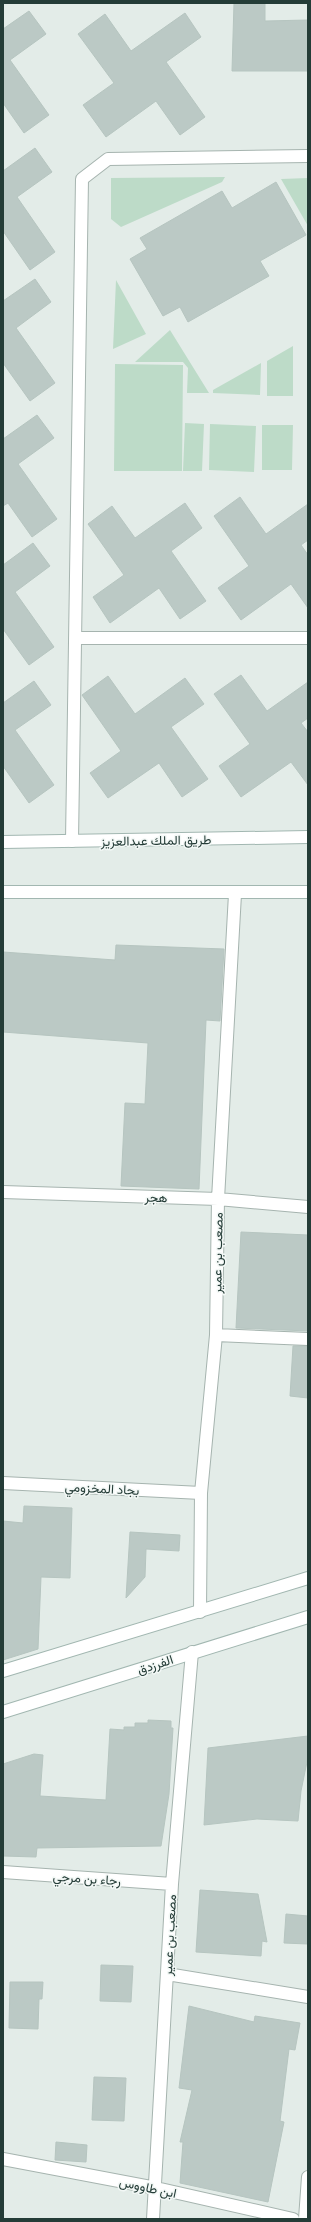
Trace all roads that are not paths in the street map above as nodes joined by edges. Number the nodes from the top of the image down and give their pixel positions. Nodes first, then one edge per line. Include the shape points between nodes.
1 (308, 156) edge
2 (75, 638) junction
3 (308, 638) edge
4 (308, 837) edge
5 (72, 841) junction
6 (3, 842) edge
7 (3, 892) edge
8 (308, 892) edge
9 (235, 894) junction
10 (3, 1192) edge
11 (218, 1199) junction
12 (308, 1207) edge
13 (216, 1335) junction
14 (308, 1339) edge
15 (3, 1483) edge
16 (201, 1493) junction
17 (308, 1578) edge
18 (200, 1612) junction
19 (308, 1617) edge
20 (192, 1652) junction
21 (3, 1671) edge
22 (3, 1712) edge
23 (3, 1872) edge
24 (172, 1884) junction
25 (166, 1974) junction
26 (308, 1997) edge
27 (3, 2159) edge
28 (308, 2177) edge
29 (156, 2188) junction
30 (153, 2219) edge
31 (293, 2219) edge
32 (305, 2219) edge

1 - 2 street via 108,159 82,179
2 - 3 street
2 - 5 street
4 - 5 street, طريق الملك عبدالعزيز
5 - 6 street, طريق الملك عبدالعزيز
7 - 9 street
8 - 9 street
9 - 11 street, مصعب بن عمير
10 - 11 street, هجر
11 - 12 street, هجر
11 - 13 street, مصعب بن عمير
13 - 14 street
13 - 16 street, مصعب بن عمير
15 - 16 street, بجاد المخزومي
16 - 18 street, مصعب بن عمير
17 - 18 street
18 - 21 street
19 - 20 street, الفرزدق
20 - 22 street, الفرزدق
20 - 24 street, مصعب بن عمير
23 - 24 street, رجاء بن مرجي
24 - 25 street, مصعب بن عمير
25 - 26 street
25 - 29 street, مصعب بن عمير
27 - 29 street, ابن طاووس
28 - 32 street
29 - 30 street, مصعب بن عمير
29 - 31 street, ابن طاووس

